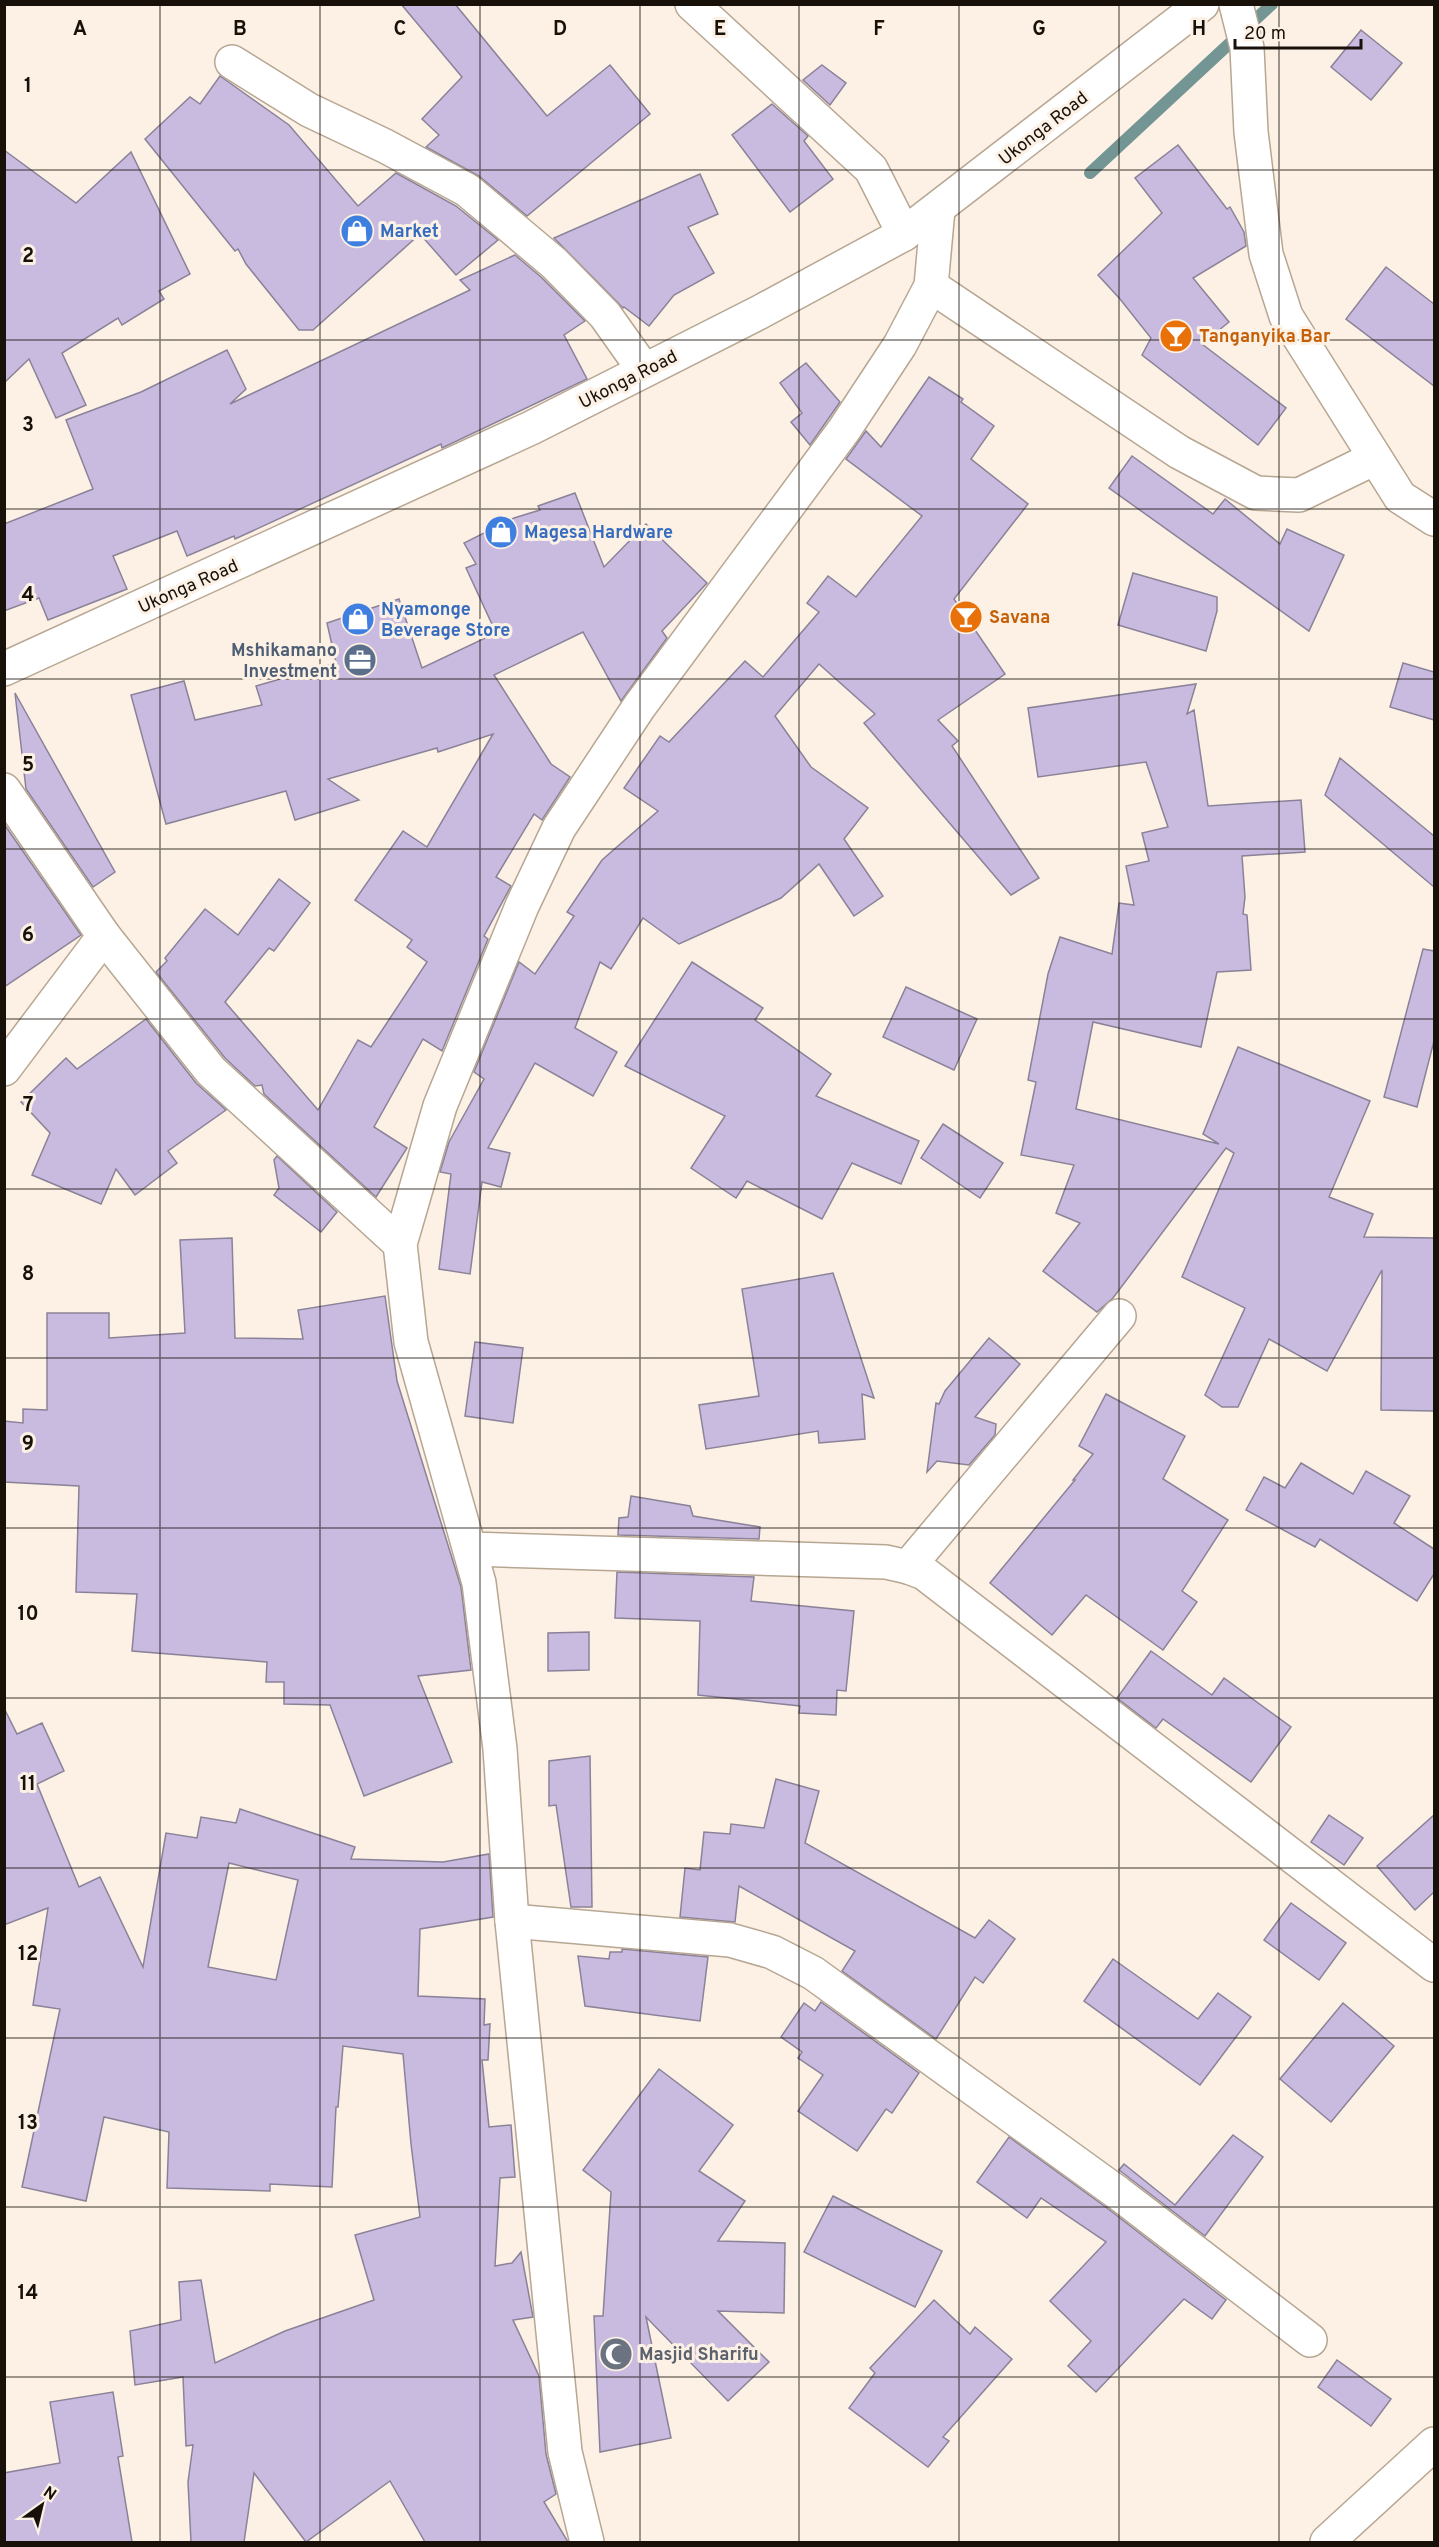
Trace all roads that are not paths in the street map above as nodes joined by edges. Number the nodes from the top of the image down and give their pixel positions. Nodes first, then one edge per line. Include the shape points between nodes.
1 (692, 4) edge
2 (1202, 4) edge
3 (1236, 4) edge
4 (232, 62) dead end
5 (938, 209) junction
6 (904, 234) junction
7 (931, 286) junction
8 (644, 370) junction
9 (1375, 458) junction
10 (1434, 519) edge
11 (4, 669) edge
12 (4, 790) edge
13 (104, 936) junction
14 (4, 1069) edge
15 (400, 1244) junction
16 (1119, 1316) dead end
17 (470, 1550) junction
18 (908, 1567) junction
19 (512, 1921) junction
20 (1434, 1965) edge
21 (1310, 2340) dead end
22 (1434, 2444) edge
23 (587, 2542) edge
24 (1328, 2542) edge

1 - 6 street via 871,169
2 - 5 street, Ukonga Road
3 - 9 street via 1247,48 1251,132 1266,254 1286,316
4 - 8 street via 309,110 467,190 554,263 605,315
5 - 6 street, Ukonga Road
5 - 7 street
6 - 8 street, Ukonga Road
7 - 9 street via 1179,452 1256,494 1299,495
7 - 15 street via 900,345 844,430 639,707 560,828 522,906 440,1106
8 - 11 street, Ukonga Road via 510,438
9 - 10 street via 1400,496
12 - 13 street
13 - 14 street
13 - 15 street via 211,1071
15 - 17 street via 411,1342
16 - 18 street
17 - 18 street via 886,1562
17 - 19 street via 479,1583 500,1749
18 - 20 street via 946,1589
19 - 21 street via 729,1940 772,1952 813,1972 1118,2193
19 - 23 street via 566,2452
22 - 24 street

